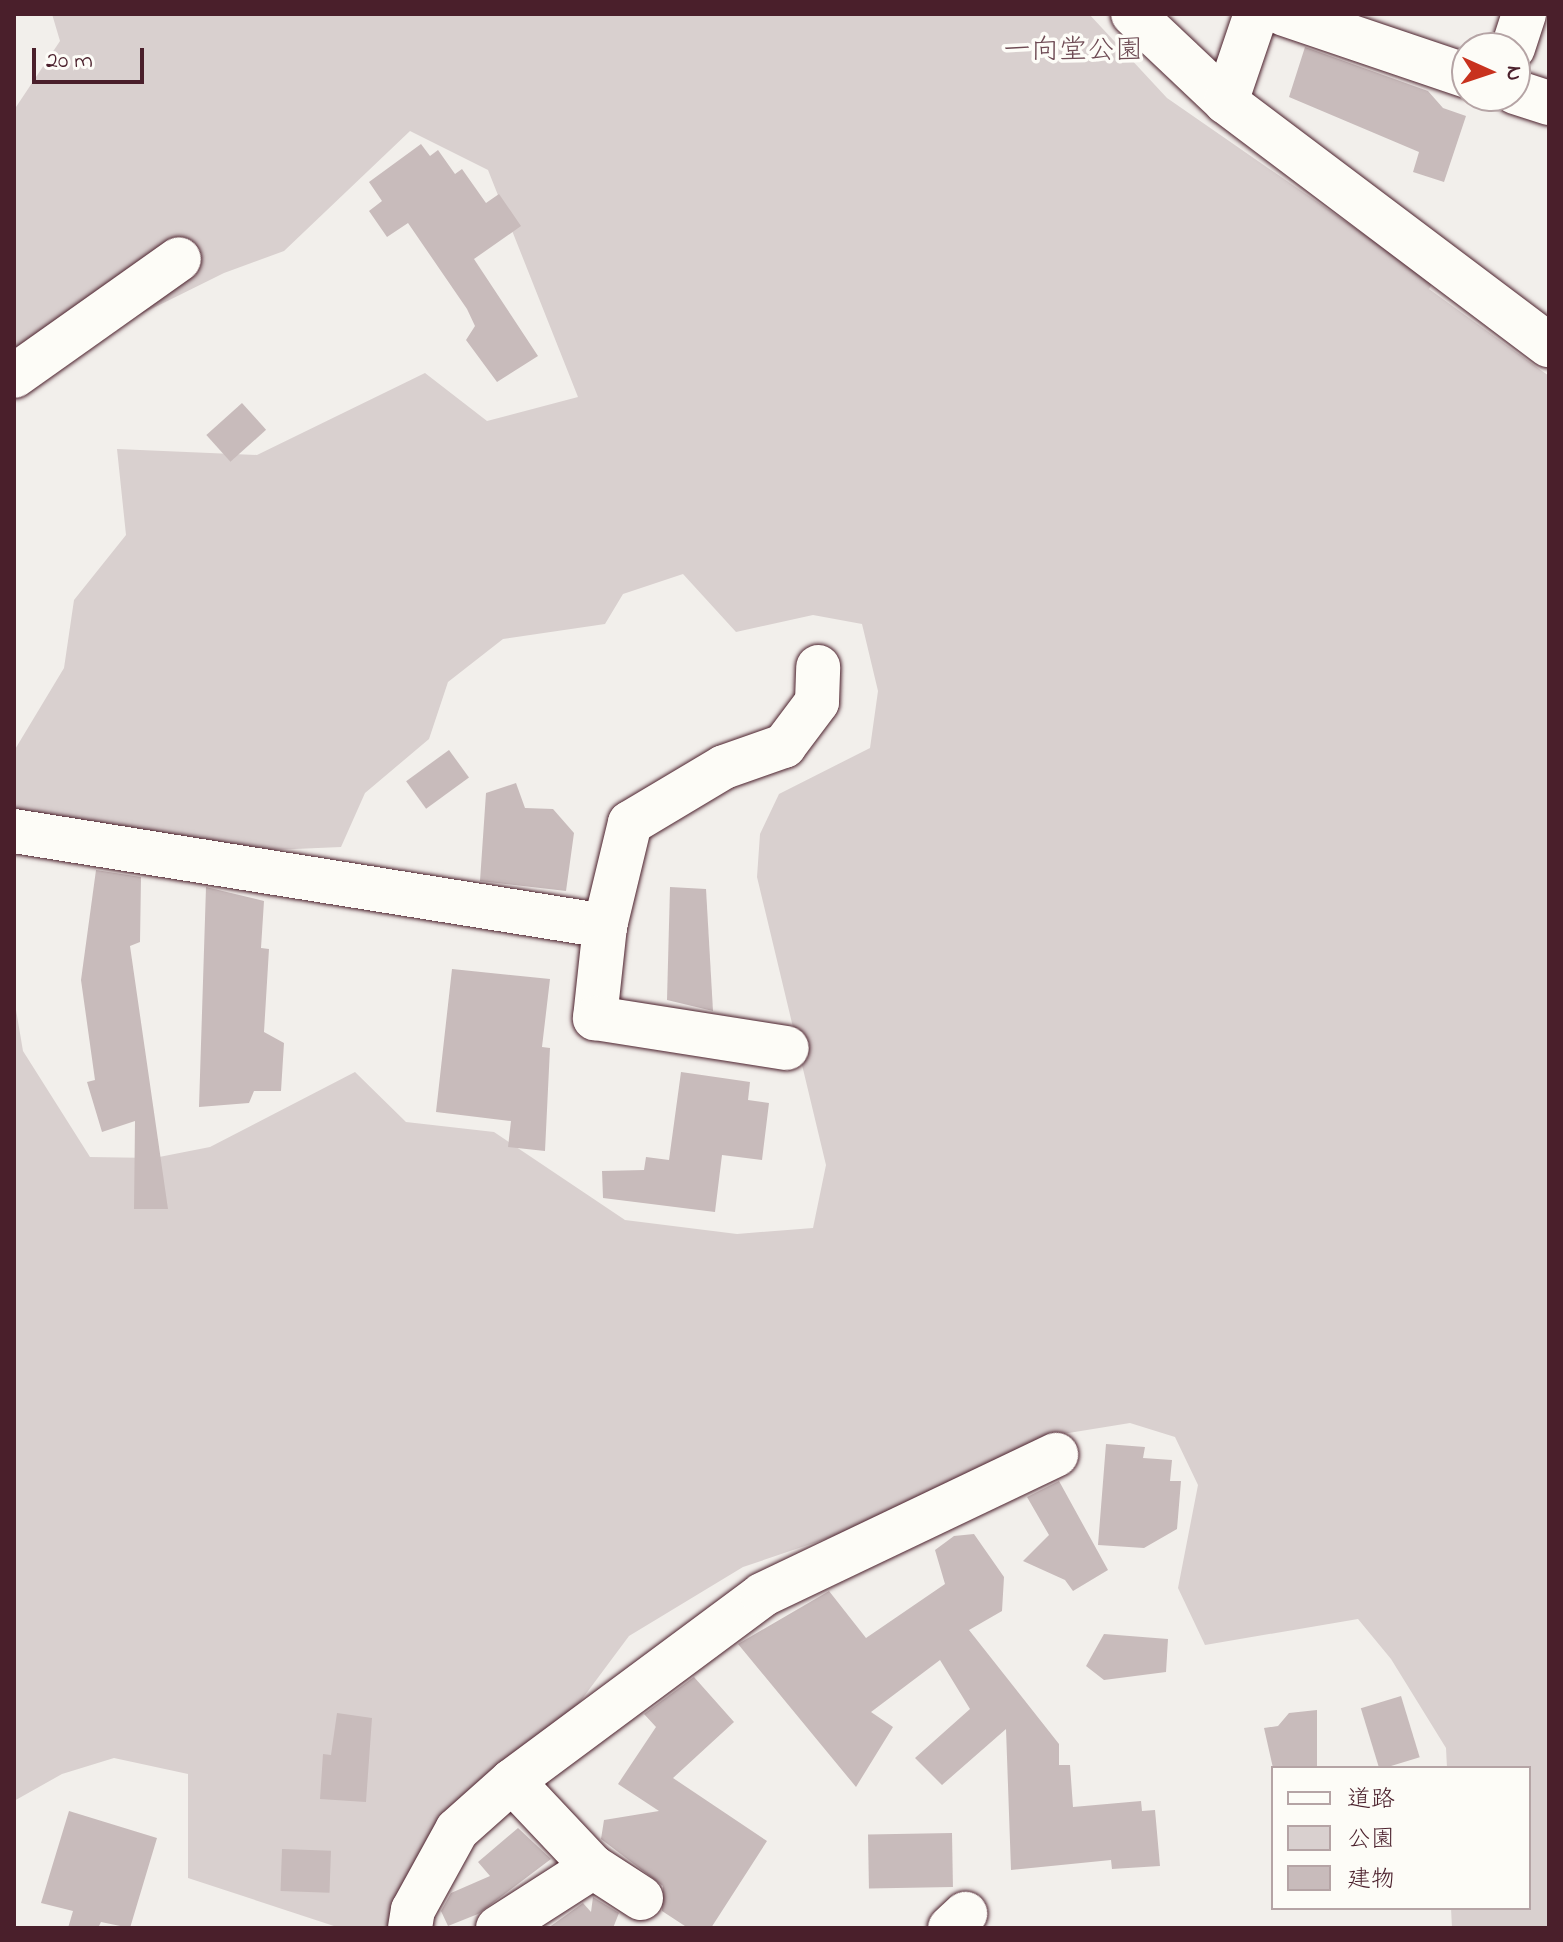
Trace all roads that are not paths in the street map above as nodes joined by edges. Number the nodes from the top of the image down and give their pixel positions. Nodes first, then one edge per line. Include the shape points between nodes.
1 (1133, 14) edge
2 (1256, 14) edge
3 (1284, 14) edge
4 (1451, 71) edge
5 (1226, 102) junction
6 (179, 259) dead end
7 (1549, 345) edge
8 (14, 376) edge
9 (818, 667) dead end
10 (14, 831) edge
11 (605, 926) junction
12 (787, 1048) dead end
13 (1056, 1455) dead end
14 (512, 1781) junction
15 (593, 1867) junction
16 (641, 1898) dead end
17 (410, 1928) edge
18 (498, 1928) edge

1 - 5 street
2 - 5 street
3 - 4 street
5 - 7 street
6 - 8 street
9 - 11 street via 817,702 784,746 724,767 630,823
10 - 11 street
11 - 12 street via 595,1018
13 - 14 street via 762,1595
14 - 15 street
14 - 17 street via 457,1830 413,1910
15 - 16 street
15 - 18 street

